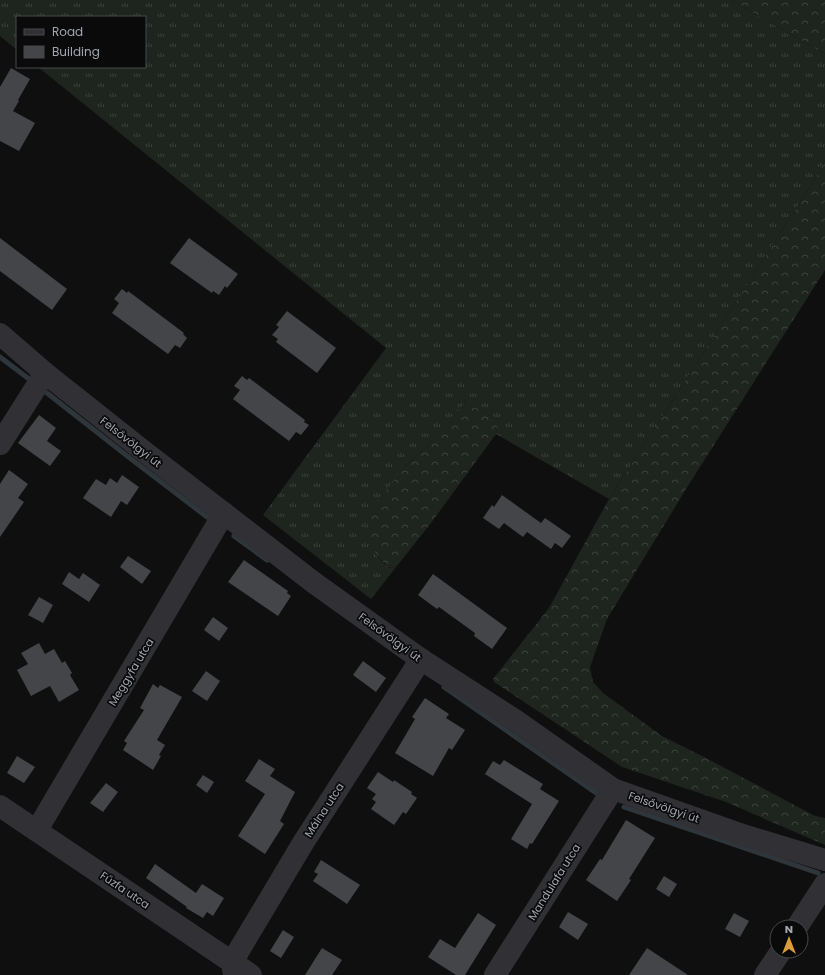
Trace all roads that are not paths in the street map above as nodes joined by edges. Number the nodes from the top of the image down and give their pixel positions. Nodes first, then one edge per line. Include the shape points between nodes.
1 (0, 334) edge
2 (45, 373) junction
3 (0, 444) edge
4 (224, 513) junction
5 (421, 659) junction
6 (613, 789) junction
7 (0, 806) edge
8 (37, 830) junction
9 (825, 860) edge
10 (825, 884) edge
11 (802, 919) edge
12 (776, 959) edge
13 (233, 969) edge
14 (251, 975) edge
15 (495, 975) edge
16 (765, 975) edge

1 - 2 street, Felsővölgyi út
2 - 3 street
2 - 4 street, Felsővölgyi út
4 - 5 street, Felsővölgyi út via 317,585
4 - 8 street, Meggyfa utca
5 - 6 street, Felsővölgyi út via 515,720
5 - 13 street, Málna utca via 303,844
6 - 9 street, Felsővölgyi út via 743,835
6 - 15 street, Mandulafa utca
7 - 8 street, Fűzfa utca
8 - 13 street, Fűzfa utca
10 - 11 street
12 - 16 street
13 - 14 street, Fűzfa utca

